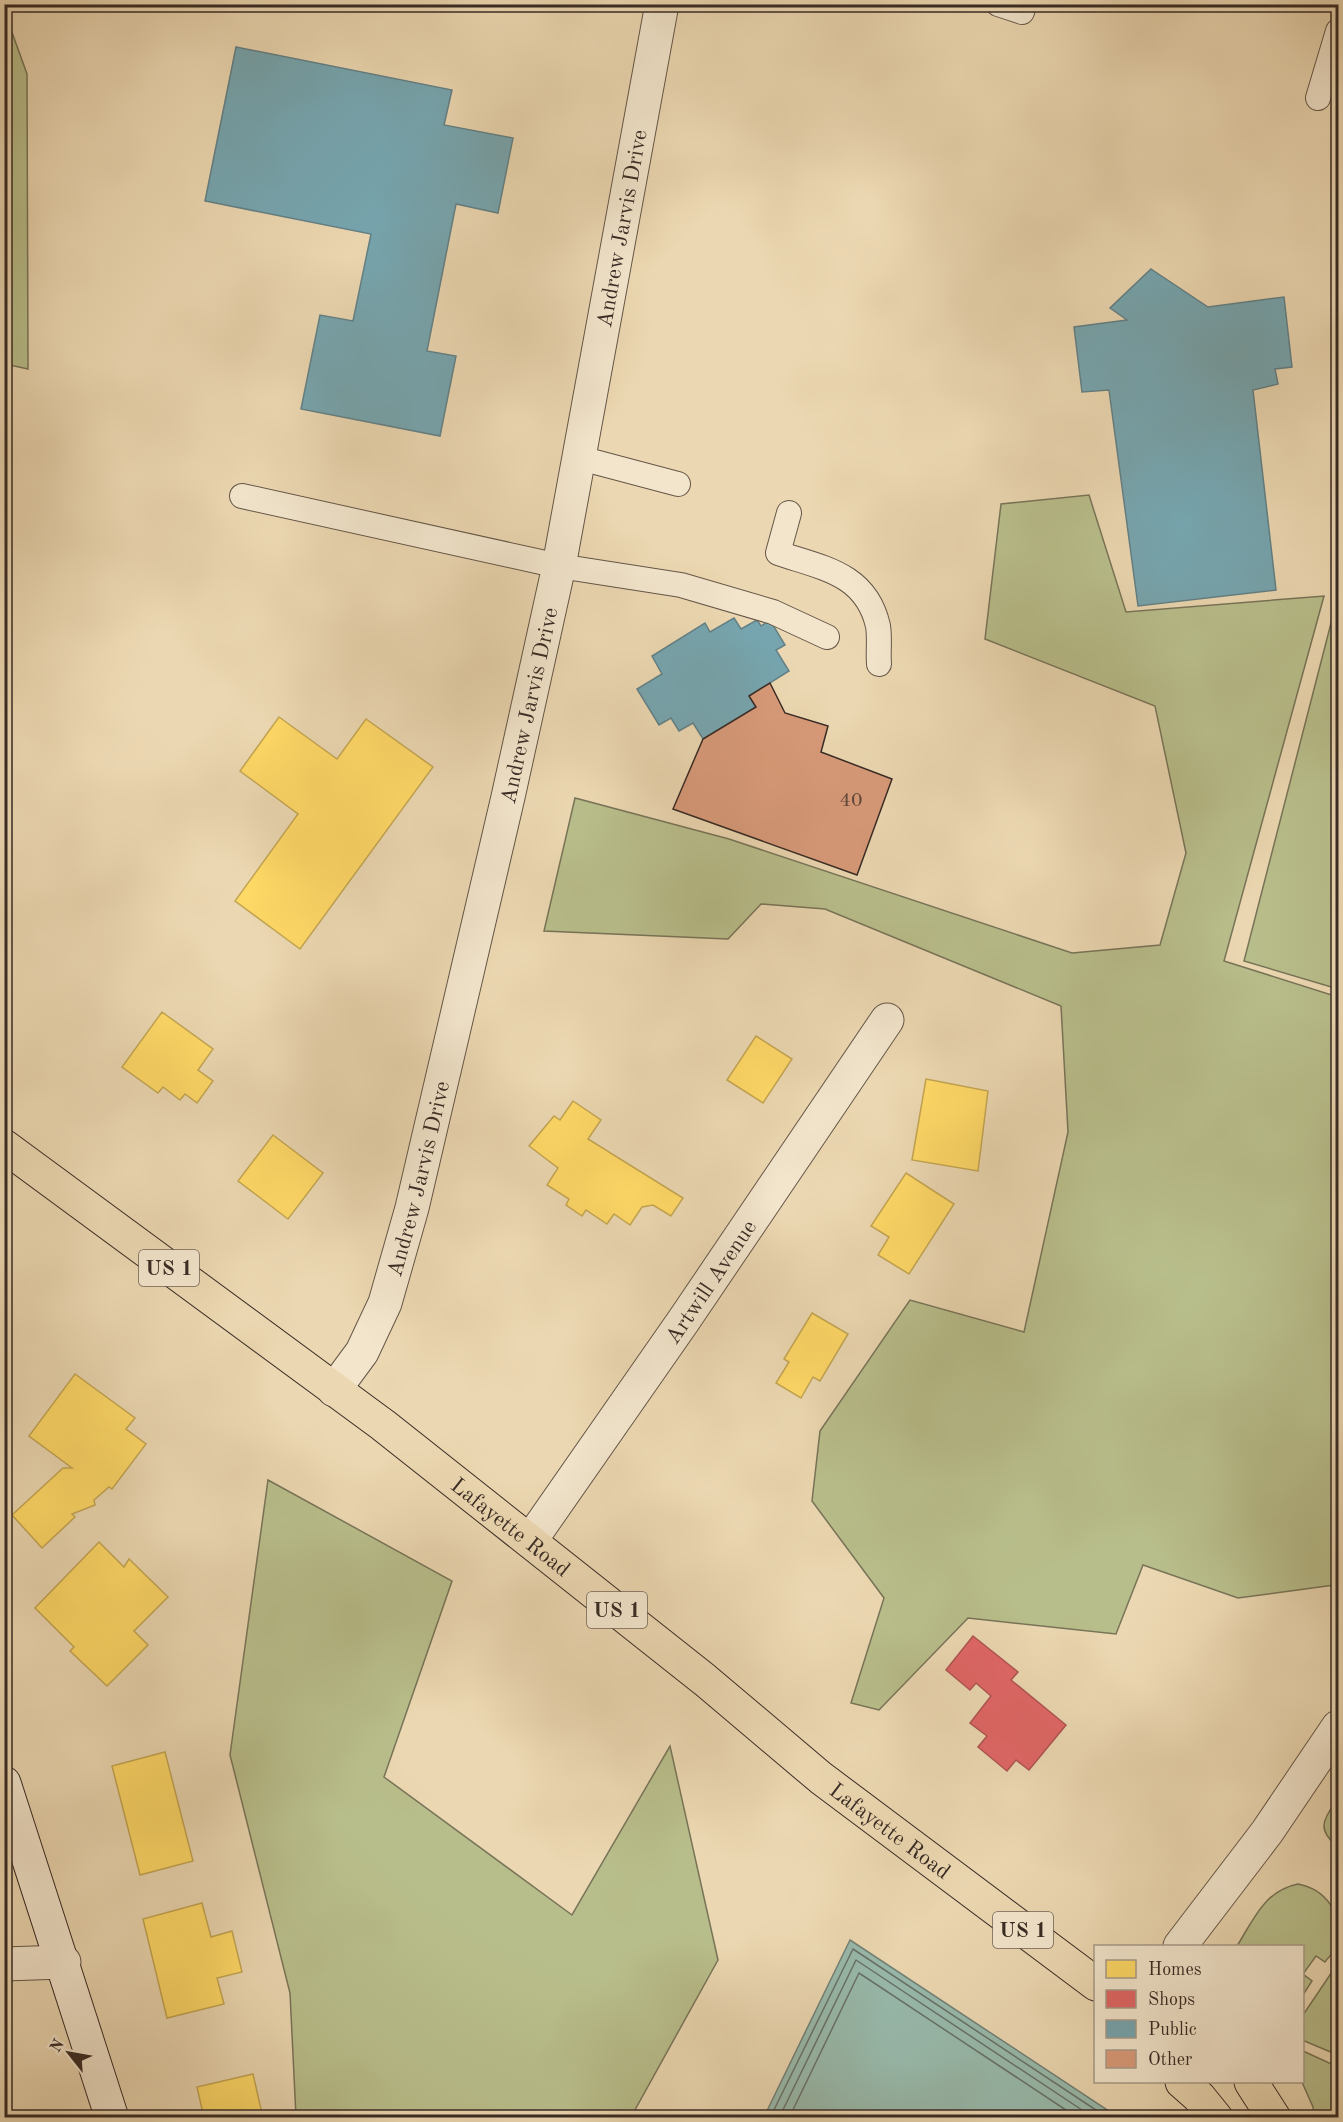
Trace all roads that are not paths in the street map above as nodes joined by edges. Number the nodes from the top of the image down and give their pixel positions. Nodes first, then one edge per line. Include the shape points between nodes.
1 (662, 4) edge
2 (998, 4) edge
3 (1023, 8) edge
4 (1338, 32) edge
5 (1318, 98) dead end
6 (580, 458) junction
7 (678, 484) dead end
8 (242, 496) dead end
9 (789, 513) dead end
10 (559, 567) junction
11 (827, 637) dead end
12 (879, 664) dead end
13 (887, 1020) dead end
14 (4, 1146) edge
15 (334, 1390) junction
16 (530, 1541) junction
17 (1338, 1727) edge
18 (4, 1783) edge
19 (1182, 1945) edge
20 (64, 1962) junction
21 (4, 1964) edge
22 (1094, 1983) edge
23 (1183, 2083) edge
24 (1252, 2083) edge
25 (112, 2118) edge
26 (1216, 2118) edge
27 (1274, 2118) edge

1 - 6 street, Andrew Jarvis Drive
2 - 3 lane
4 - 5 lane
6 - 7 lane
6 - 10 street, Andrew Jarvis Drive
8 - 10 lane
9 - 12 lane via 778,553 849,578 867,599 878,627
10 - 11 lane via 681,585 773,612
10 - 15 street, Andrew Jarvis Drive via 412,1208 385,1303 362,1352
13 - 16 street, Artwill Avenue
14 - 15 main road, Lafayette Road / US 1
15 - 16 main road, Lafayette Road / US 1
16 - 22 main road, Lafayette Road / US 1 via 821,1778
17 - 19 street via 1267,1832
18 - 20 street
20 - 21 street
20 - 25 street
23 - 26 main road
24 - 27 main road

